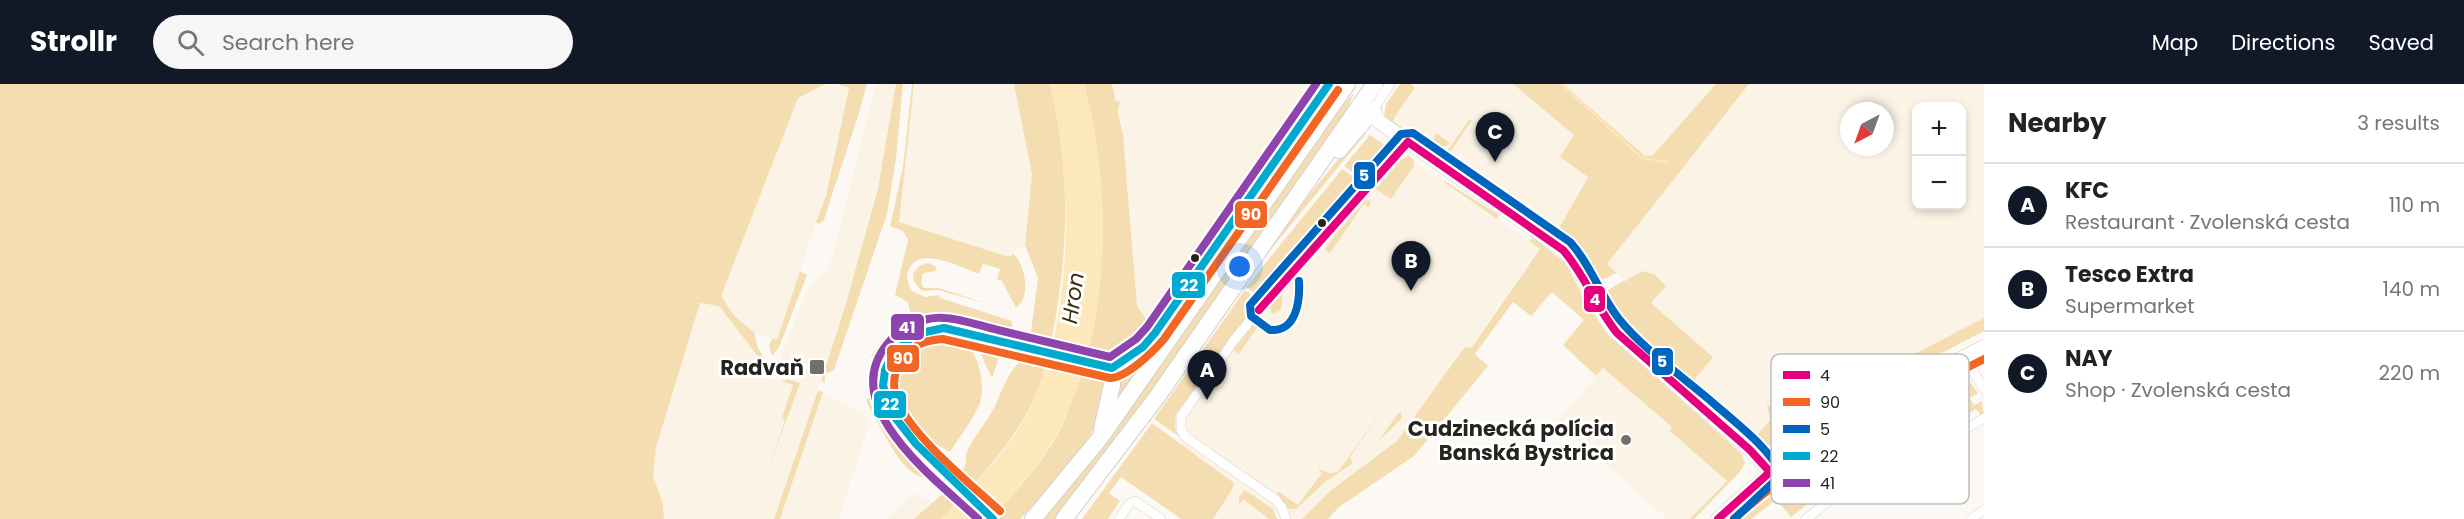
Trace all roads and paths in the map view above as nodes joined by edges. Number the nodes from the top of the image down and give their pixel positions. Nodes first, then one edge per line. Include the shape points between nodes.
1 (1329, 84) edge
2 (1347, 84) edge
3 (1375, 84) edge
4 (1390, 84) edge
5 (1376, 115) junction
6 (1408, 142) junction
7 (1318, 167) junction
8 (1984, 347) edge
9 (1969, 354) edge
10 (1969, 365) edge
11 (1112, 368) junction
12 (1984, 389) edge
13 (1984, 418) edge
14 (1969, 427) edge
15 (1100, 438) junction
16 (1770, 472) joint
17 (1825, 504) edge
18 (1984, 510) edge
19 (993, 519) edge
20 (1033, 519) edge
21 (1064, 519) edge
22 (1119, 519) edge
23 (1161, 519) edge
24 (1286, 519) edge
25 (1718, 519) edge
26 (1806, 519) edge
27 (1971, 519) edge

1 - 11 main road via 1155,333 1133,355
2 - 15 highway
3 - 7 highway
4 - 5 street
5 - 6 main road
5 - 7 highway via 1327,163
6 - 16 main road via 1555,243 1568,255 1617,333
6 - 24 street via 1234,340 1181,417 1181,430 1186,438 1276,500
7 - 21 highway via 1157,397
8 - 9 main road
10 - 12 street
11 - 15 highway via 1112,386
11 - 19 main road via 944,328 931,328 898,346 886,366 883,390 891,414 913,441
13 - 14 street
15 - 20 highway
16 - 25 main road
17 - 26 street
18 - 27 street
22 - 23 street via 1129,504 1138,502

